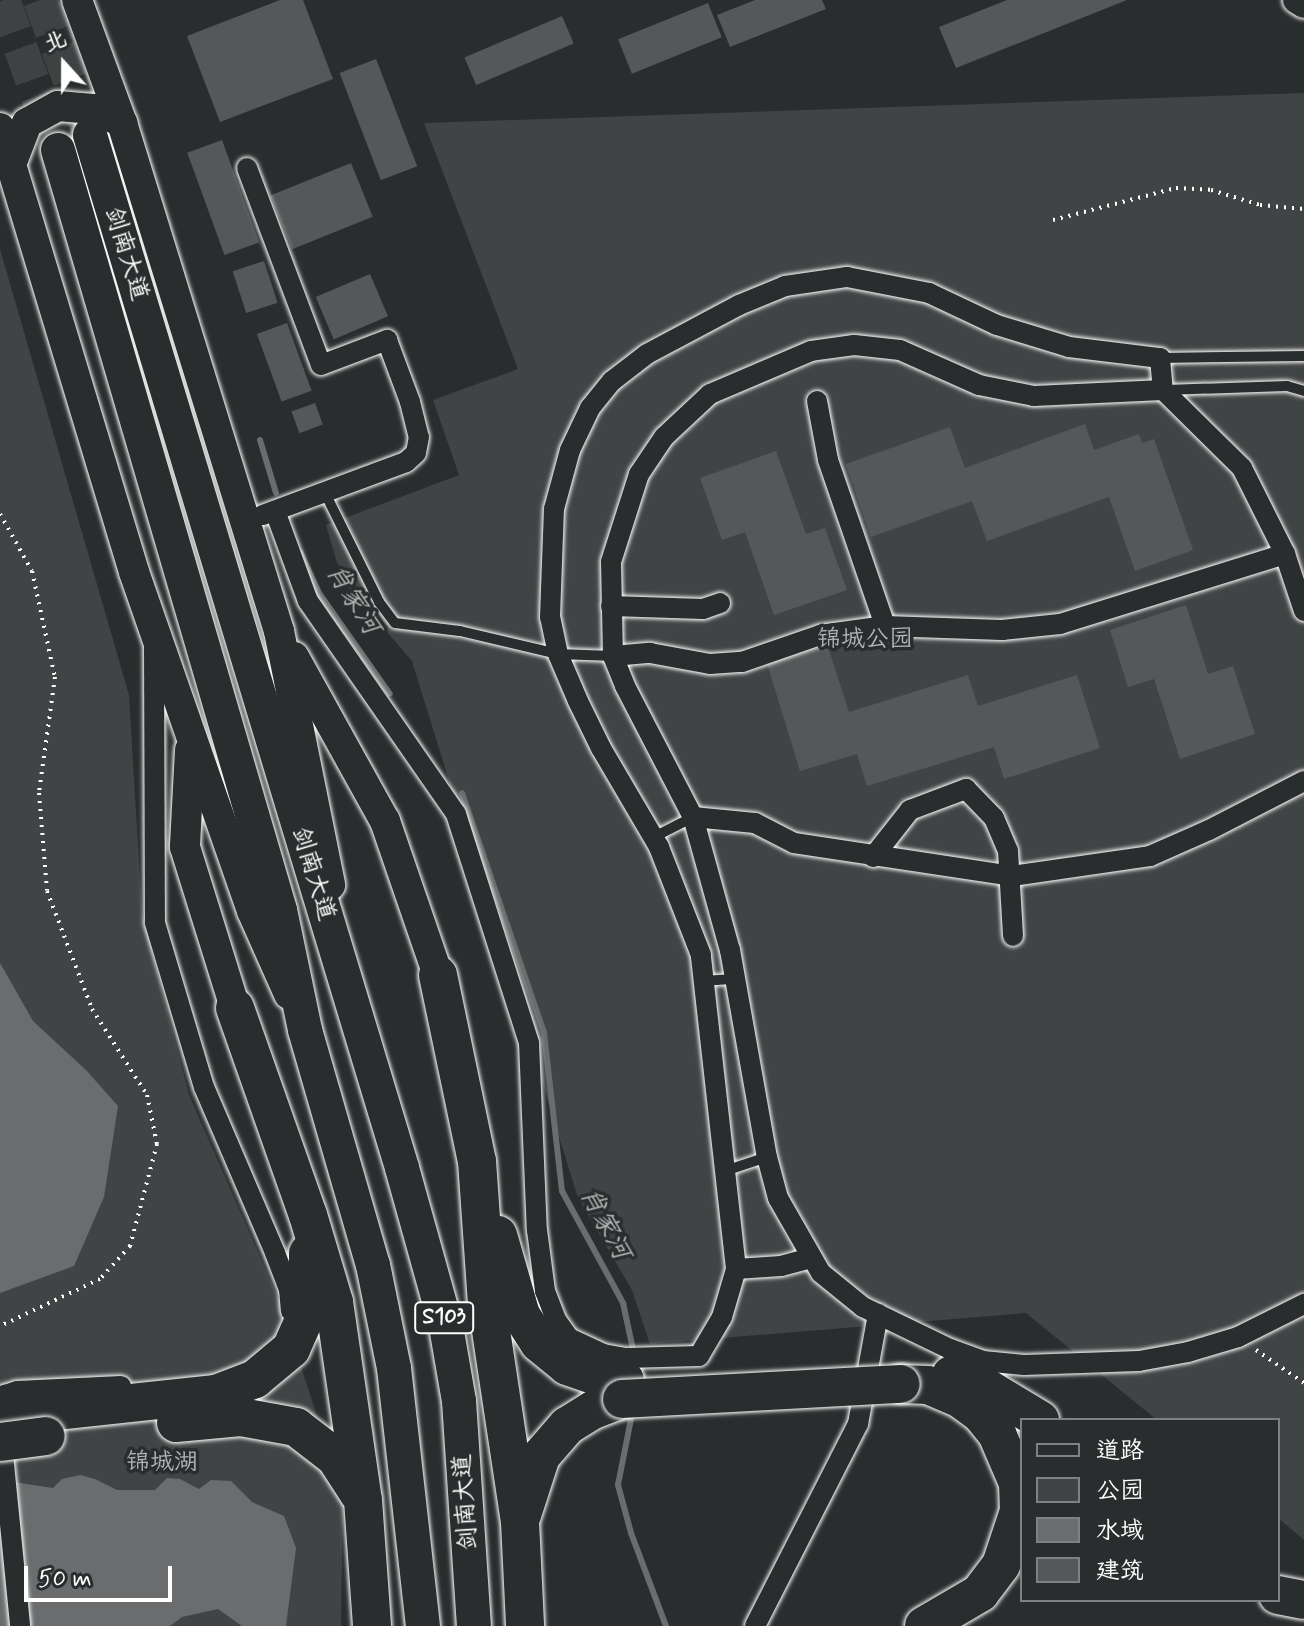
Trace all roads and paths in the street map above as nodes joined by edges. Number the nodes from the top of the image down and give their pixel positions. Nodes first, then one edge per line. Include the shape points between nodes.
1 (77, 0) edge
2 (1296, 0) edge
3 (1304, 5) edge
4 (122, 123) junction
5 (0, 128) edge
6 (90, 135) tunnel mouth
7 (58, 150) tunnel mouth
8 (11, 165) junction
9 (247, 168) dead end
10 (1304, 209) edge
11 (1053, 220) dead end
12 (1304, 356) edge
13 (1160, 358) junction
14 (1163, 390) junction
15 (1304, 391) edge
16 (817, 401) dead end
17 (325, 493) junction
18 (275, 511) junction
19 (0, 514) edge
20 (244, 522) junction
21 (1285, 554) junction
22 (720, 603) dead end
23 (611, 606) junction
24 (1304, 611) edge
25 (885, 626) junction
26 (154, 628) junction
27 (279, 631) junction
28 (558, 654) junction
29 (613, 656) junction
30 (191, 732) junction
31 (1304, 781) edge
32 (693, 817) junction
33 (654, 837) junction
34 (873, 857) junction
35 (1012, 876) junction
36 (1013, 936) dead end
37 (438, 975) joint
38 (733, 979) junction
39 (704, 981) junction
40 (235, 1008) joint
41 (358, 1021) junction
42 (305, 1030) junction
43 (767, 1157) junction
44 (477, 1161) junction
45 (725, 1171) junction
46 (308, 1215) junction
47 (810, 1258) junction
48 (736, 1269) junction
49 (1304, 1304) edge
50 (878, 1314) junction
51 (0, 1326) edge
52 (1238, 1337) junction
53 (630, 1374) junction
54 (900, 1376) junction
55 (1304, 1383) edge
56 (0, 1402) edge
57 (0, 1417) edge
58 (1036, 1418) edge
59 (47, 1424) junction
60 (0, 1426) edge
61 (2, 1452) edge
62 (363, 1500) junction
63 (520, 1522) junction
64 (1280, 1595) edge
65 (1304, 1600) edge
66 (20, 1626) edge
67 (372, 1626) edge
68 (423, 1626) edge
69 (474, 1626) edge
70 (525, 1626) edge
71 (755, 1626) edge
72 (924, 1626) edge

1 - 4 main road
2 - 3 street
4 - 8 main road via 96,109 58,106 27,123
4 - 20 main road
5 - 8 main road
6 - 41 highway, 剑南大道
7 - 42 highway, 剑南大道 via 280,910
8 - 26 main road
9 - 17 street via 321,365 387,340 419,437 416,453 406,462
10 - 11 path via 1176,188
12 - 13 lane
13 - 14 street
13 - 28 street via 1069,347 997,325 929,293 847,277 785,286 739,305 647,354 612,381 590,408 570,450 554,509 550,617
14 - 15 lane via 1287,386
14 - 21 street via 1242,468
14 - 23 street via 1034,396 979,385 900,350 854,345 811,351 710,394 664,437 639,474 611,562
16 - 25 street via 828,460
17 - 18 street
17 - 28 lane via 364,574 395,623 460,631
18 - 20 street
18 - 53 street via 308,601 456,814 529,1043 537,1230 545,1291 569,1338
19 - 51 path via 32,571 55,677 39,793 47,891 92,1009 147,1095 157,1144 130,1246 100,1279
20 - 27 main road
21 - 24 street
21 - 25 street via 1060,624 1002,630
22 - 23 street via 703,609
23 - 29 street
25 - 29 street via 820,635 742,662 710,664 650,653
26 - 30 main road
26 - 56 street via 155,923 204,1087 275,1253 292,1308 281,1340 265,1359 245,1370 184,1383 17,1391
27 - 37 main road via 385,821
27 - 41 main road
28 - 29 lane
28 - 33 street via 601,748
29 - 32 street
30 - 40 main road via 185,847
30 - 42 main road via 252,911
31 - 35 street via 1150,856
32 - 33 lane
32 - 34 street via 755,823 794,843
32 - 38 street via 730,950
33 - 39 street via 690,921
34 - 35 street
34 - 35 street via 910,810 966,789 994,818
35 - 36 street
37 - 44 highway
38 - 39 lane
38 - 43 street
39 - 45 street
40 - 46 highway
41 - 69 highway, 剑南大道 / S103 via 446,1326 459,1401
42 - 68 highway, 剑南大道 / S103 via 376,1280 394,1368
43 - 45 lane
43 - 47 street via 778,1198
44 - 53 highway via 529,1330 567,1366 605,1379
44 - 63 highway via 487,1304
45 - 48 street
46 - 59 highway via 307,1313 291,1349 255,1379 216,1394
46 - 62 highway via 334,1302
47 - 48 street
47 - 50 street via 821,1273
48 - 53 street via 722,1317 699,1356
49 - 52 street
50 - 52 street via 983,1361 1024,1365 1139,1361
50 - 71 street via 858,1424
52 - 55 path
53 - 54 highway, bridge
53 - 63 highway via 593,1410 567,1426 541,1456
54 - 58 highway via 966,1378
54 - 72 highway via 959,1398 981,1414 997,1434 1018,1483 1019,1511 1001,1565 980,1593
57 - 59 highway
59 - 61 highway, bridge
59 - 62 highway via 241,1417 296,1427 335,1457
60 - 61 street
61 - 66 street
62 - 67 highway
63 - 70 highway
64 - 65 highway

